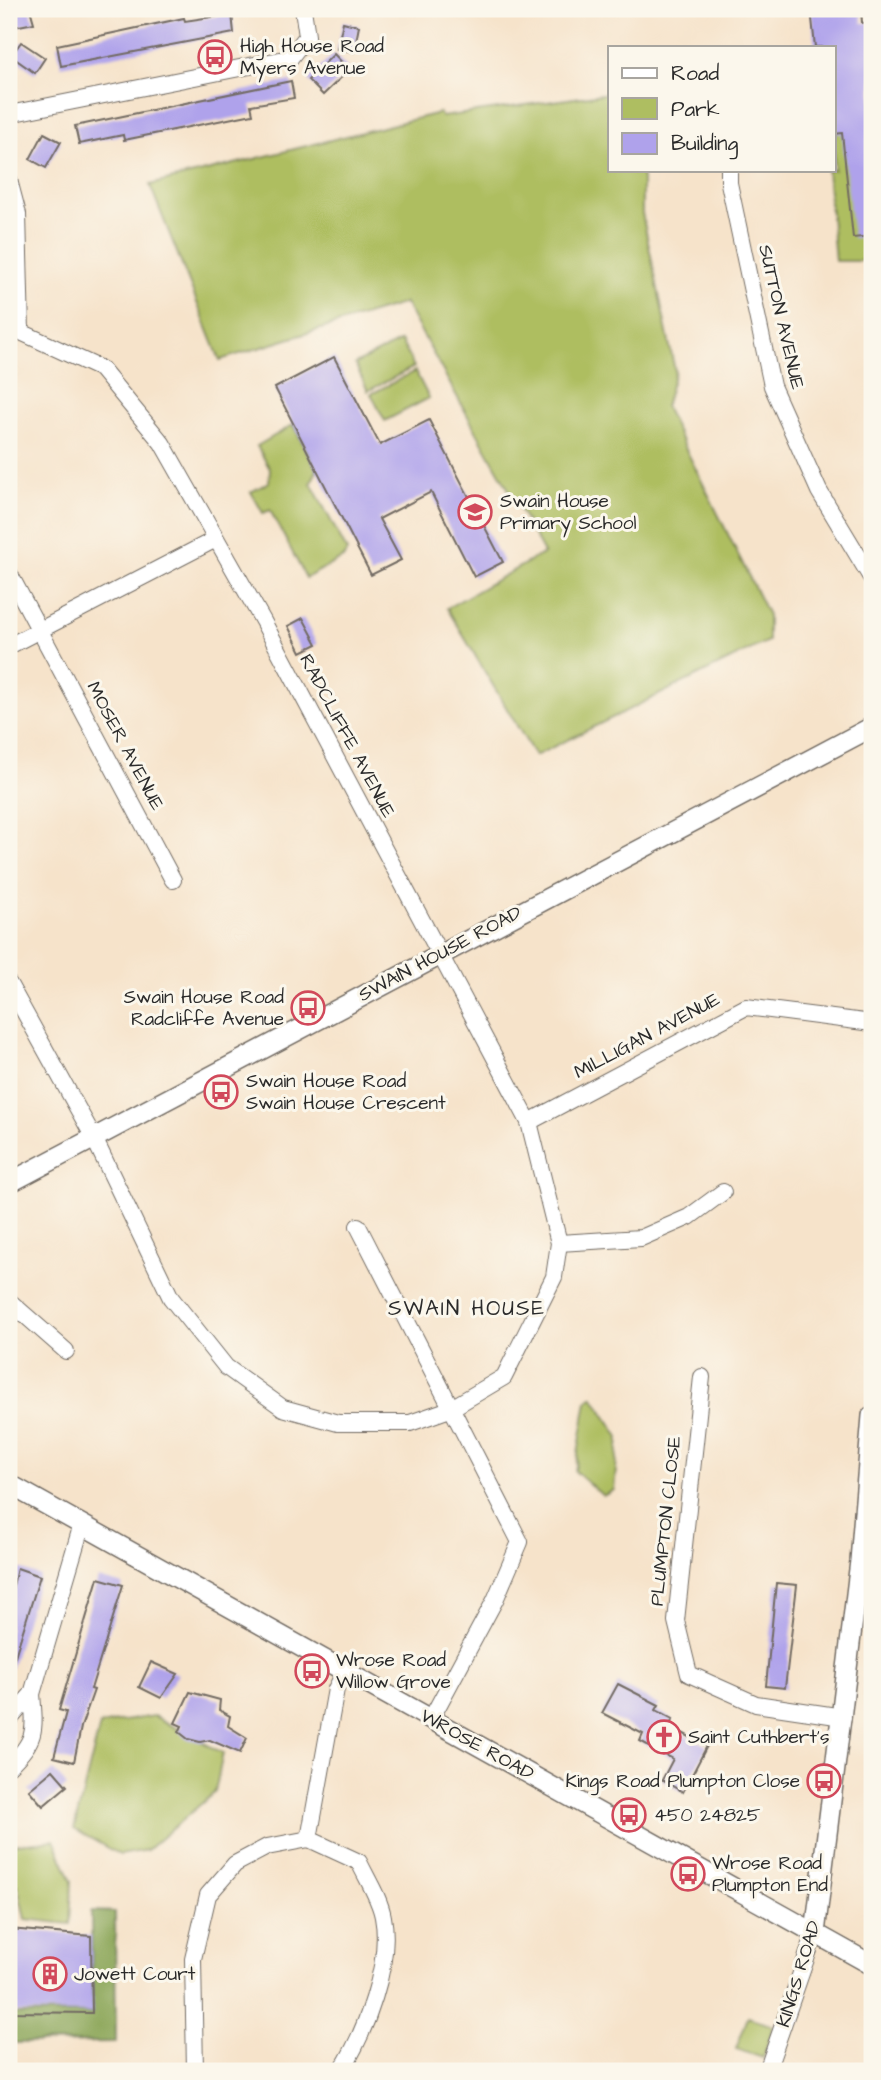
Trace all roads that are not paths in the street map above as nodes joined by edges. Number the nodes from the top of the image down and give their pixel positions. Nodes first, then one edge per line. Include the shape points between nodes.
1 (303, 9) edge
2 (9, 114) edge
3 (729, 172) edge
4 (9, 180) edge
5 (15, 333) edge
6 (216, 539) junction
7 (9, 573) edge
8 (872, 579) edge
9 (40, 631) junction
10 (9, 646) edge
11 (869, 732) edge
12 (173, 880) dead end
13 (441, 954) junction
14 (9, 984) edge
15 (872, 1023) edge
16 (529, 1122) junction
17 (94, 1138) junction
18 (9, 1183) edge
19 (723, 1192) dead end
20 (358, 1226) dead end
21 (559, 1243) junction
22 (9, 1301) edge
23 (66, 1351) dead end
24 (702, 1377) dead end
25 (450, 1409) junction
26 (872, 1416) edge
27 (9, 1484) edge
28 (82, 1524) junction
29 (345, 1671) junction
30 (32, 1694) junction
31 (843, 1717) junction
32 (431, 1719) junction
33 (9, 1720) edge
34 (9, 1766) edge
35 (309, 1839) junction
36 (815, 1933) junction
37 (872, 1965) edge
38 (195, 2071) edge
39 (341, 2071) edge
40 (767, 2071) edge

1 - 2 street via 307,36 290,58
3 - 8 street, SUTTON AVENUE via 772,386 819,491
4 - 5 street via 18,214
5 - 6 street, RADCLIFFE AVENUE via 101,369 162,443
6 - 9 street
6 - 13 street, RADCLIFFE AVENUE
7 - 9 street, MOSER AVENUE
9 - 10 street
9 - 12 street, MOSER AVENUE
11 - 13 street, SWAIN HOUSE ROAD
13 - 16 street, RADCLIFFE AVENUE
13 - 17 street, SWAIN HOUSE ROAD
14 - 17 street
15 - 16 street, MILLIGAN AVENUE via 746,1007
16 - 21 street, RADCLIFFE AVENUE
17 - 18 street, SWAIN HOUSE ROAD
17 - 25 street via 171,1298 226,1367 282,1408 338,1423 410,1423
19 - 21 street via 689,1217 640,1238
20 - 25 street
21 - 25 street via 554,1277 504,1377
22 - 23 street
24 - 31 street, PLUMPTON CLOSE via 676,1621 689,1674 756,1704
25 - 32 street via 520,1542 495,1600
26 - 31 street, KINGS ROAD
27 - 28 street, WROSE ROAD
28 - 29 street, WROSE ROAD
28 - 30 street
29 - 32 street, WROSE ROAD
29 - 35 street via 337,1689
30 - 33 street
30 - 34 street via 34,1734
31 - 36 street, KINGS ROAD
32 - 36 street, WROSE ROAD
35 - 38 street via 268,1847 235,1864 208,1895 193,1959
35 - 39 street via 359,1863 383,1917 383,1960 360,2040
36 - 37 street, WROSE ROAD
36 - 40 street, KINGS ROAD

